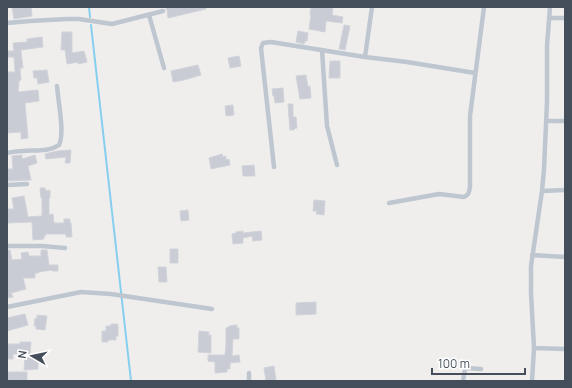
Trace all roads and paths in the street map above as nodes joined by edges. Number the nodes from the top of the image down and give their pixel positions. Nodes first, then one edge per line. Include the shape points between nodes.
1 (372, 7) edge
2 (484, 7) edge
3 (550, 7) edge
4 (163, 11) dead end
5 (149, 15) junction
6 (549, 18) junction
7 (565, 18) edge
8 (7, 23) edge
9 (322, 50) junction
10 (365, 57) junction
11 (164, 68) dead end
12 (475, 73) junction
13 (57, 86) dead end
14 (565, 120) edge
15 (546, 121) junction
16 (7, 153) edge
17 (337, 166) dead end
18 (274, 168) dead end
19 (27, 184) dead end
20 (7, 185) edge
21 (565, 190) edge
22 (542, 191) junction
23 (388, 203) dead end
24 (7, 246) edge
25 (65, 248) dead end
26 (532, 255) junction
27 (565, 257) edge
28 (7, 307) edge
29 (212, 309) dead end
30 (534, 348) junction
31 (565, 349) edge
32 (481, 369) dead end
33 (249, 373) dead end
34 (249, 381) edge
35 (463, 381) edge
36 (532, 381) edge

1 - 10 street
2 - 12 street
3 - 6 street
4 - 5 street
5 - 8 street via 112,24 79,19
5 - 11 street
6 - 7 street
6 - 15 street
9 - 10 street
9 - 17 street via 327,126
9 - 18 street via 271,42 262,44
10 - 12 street
12 - 23 street via 470,116 468,195 464,197 439,194
13 - 16 street via 62,126 59,145 48,150
14 - 15 street
15 - 22 street
19 - 20 street
21 - 22 street
22 - 26 street
24 - 25 street
26 - 27 street
26 - 30 street
28 - 29 street via 82,292
30 - 31 street
30 - 36 street
32 - 35 street via 465,369
33 - 34 street

